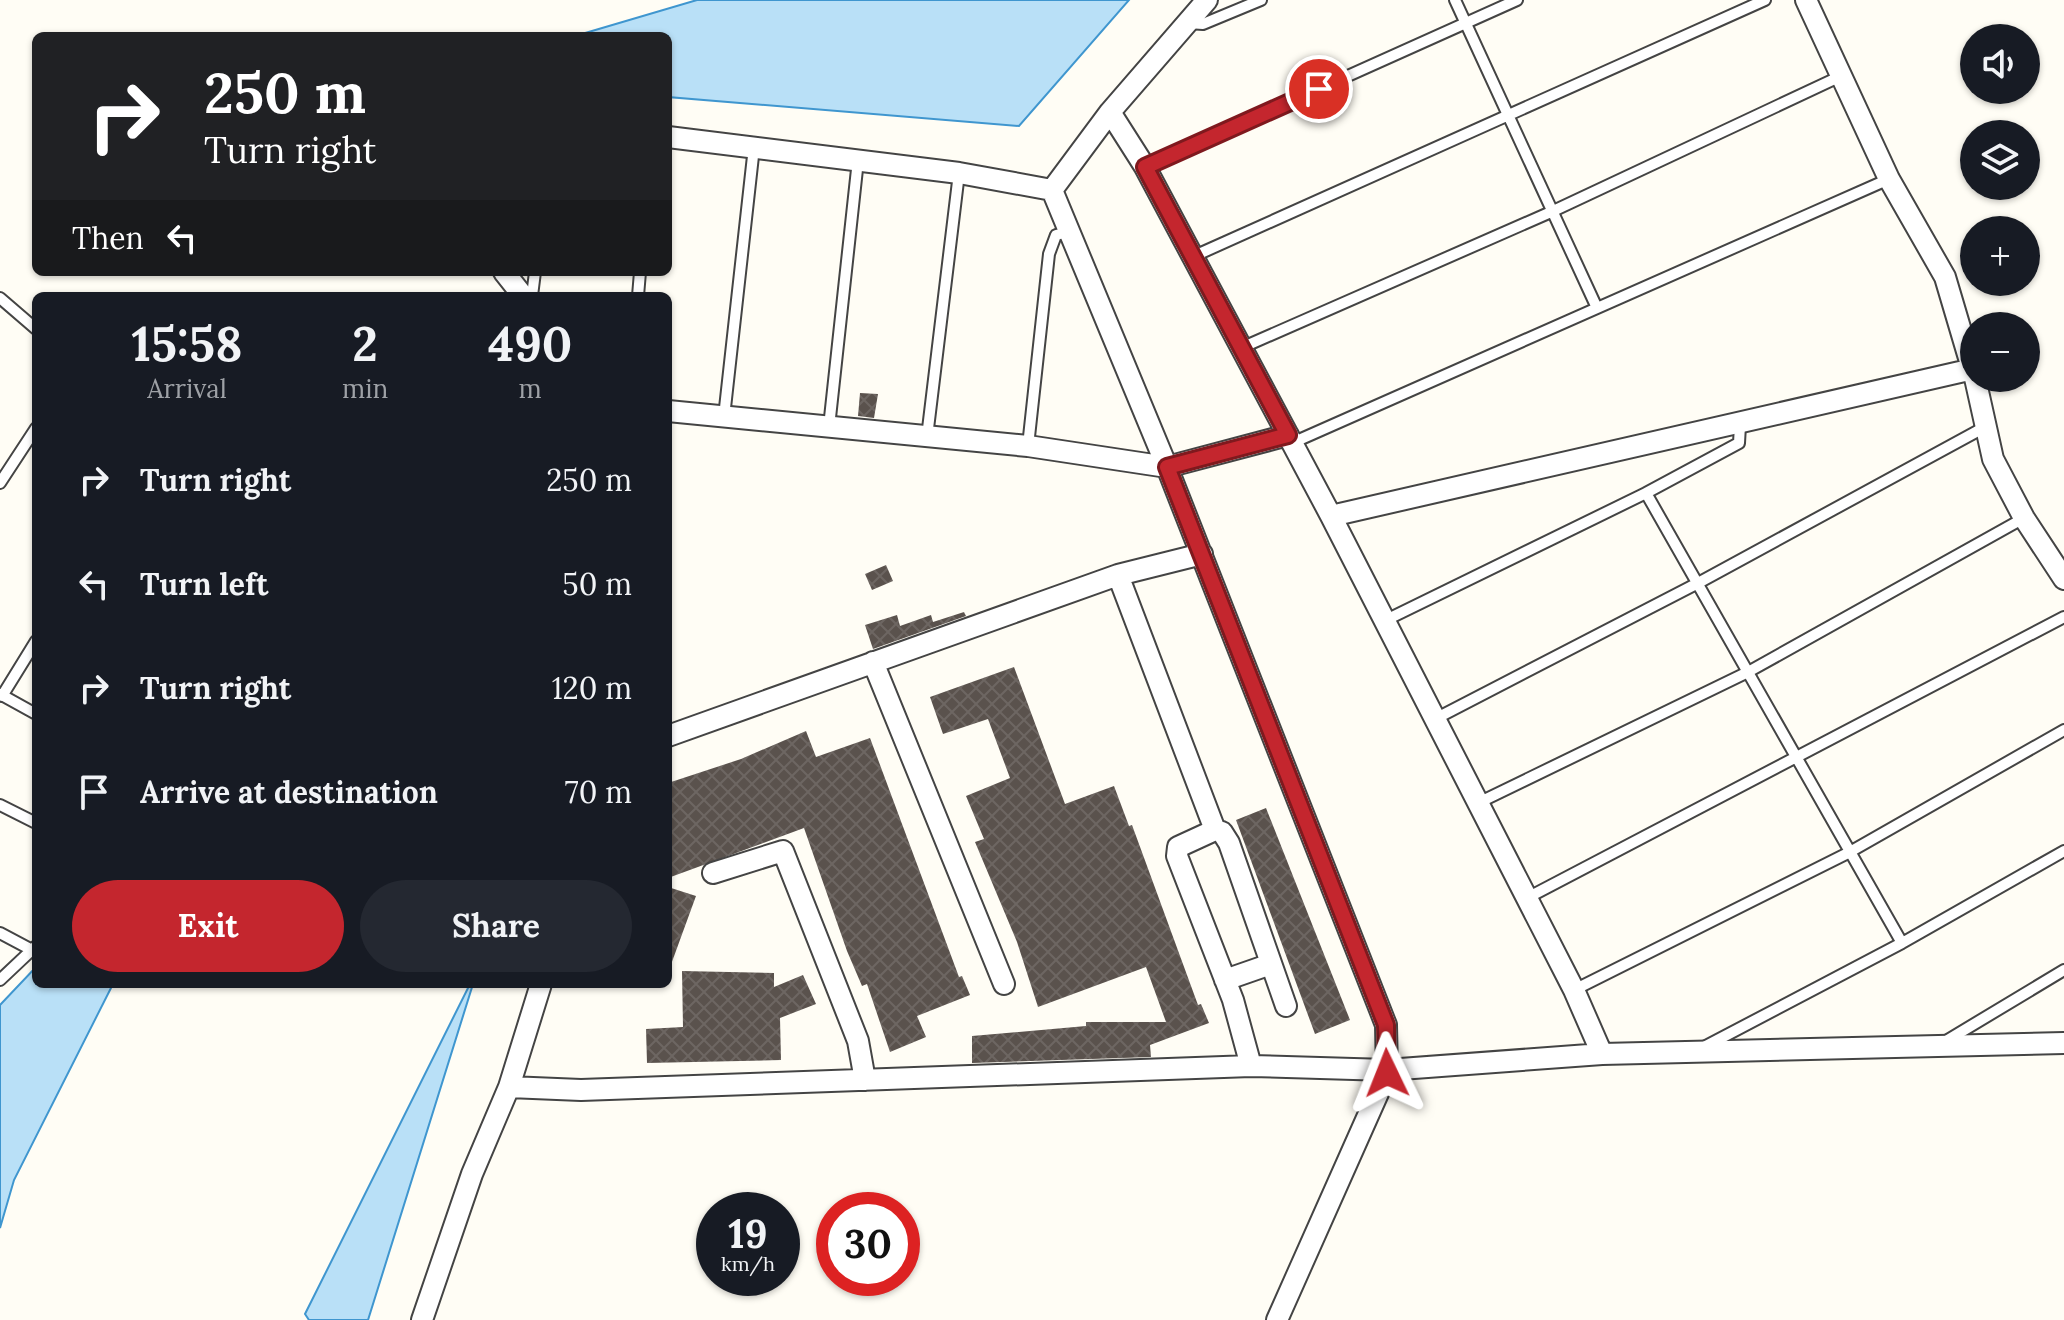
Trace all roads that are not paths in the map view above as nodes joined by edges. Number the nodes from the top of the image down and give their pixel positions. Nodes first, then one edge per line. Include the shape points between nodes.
1 (1207, 0) edge
2 (1261, 0) edge
3 (1455, 0) edge
4 (1517, 0) edge
5 (1765, 0) edge
6 (1806, 0) edge
7 (1187, 23) junction
8 (1464, 24) junction
9 (1841, 76) junction
10 (1110, 112) junction
11 (1508, 117) junction
12 (672, 137) edge
13 (754, 147) junction
14 (858, 160) junction
15 (1145, 167) junction
16 (959, 173) junction
17 (1889, 179) junction
18 (1052, 190) junction
19 (1551, 212) junction
20 (1068, 232) junction
21 (1192, 257) junction
22 (507, 276) edge
23 (520, 292) edge
24 (0, 298) edge
25 (1597, 308) junction
26 (32, 326) edge
27 (1960, 327) edge
28 (1241, 348) junction
29 (1960, 377) edge
30 (1978, 392) edge
31 (672, 411) edge
32 (724, 417) junction
33 (1740, 425) junction
34 (829, 427) junction
35 (1985, 427) junction
36 (32, 434) edge
37 (927, 437) junction
38 (1290, 439) junction
39 (1028, 446) junction
40 (1167, 467) junction
41 (0, 483) edge
42 (1646, 493) junction
43 (1331, 516) junction
44 (2024, 518) junction
45 (1202, 554) junction
46 (1118, 575) junction
47 (2064, 579) edge
48 (1700, 582) junction
49 (2064, 617) edge
50 (1384, 621) junction
51 (32, 647) edge
52 (873, 662) junction
53 (1748, 672) junction
54 (1, 695) edge
55 (32, 712) edge
56 (1435, 719) junction
57 (2064, 730) edge
58 (672, 735) edge
59 (1795, 760) junction
60 (1478, 803) junction
61 (0, 805) edge
62 (32, 821) edge
63 (1215, 830) junction
64 (2064, 851) edge
65 (1848, 853) junction
66 (713, 873) dead end
67 (1527, 898) junction
68 (0, 933) edge
69 (1902, 943) junction
70 (32, 947) edge
71 (32, 950) edge
72 (1271, 964) junction
73 (2064, 970) edge
74 (0, 980) edge
75 (1225, 980) junction
76 (1004, 984) dead end
77 (540, 988) edge
78 (1574, 990) junction
79 (1286, 1006) dead end
80 (2064, 1043) edge
81 (1937, 1046) junction
82 (1695, 1052) junction
83 (1602, 1054) junction
84 (1251, 1066) junction
85 (1387, 1070) junction
86 (865, 1080) junction
87 (509, 1087) junction
88 (422, 1320) edge
89 (1277, 1320) edge

1 - 7 street
2 - 7 lane via 1203,24
3 - 8 lane
4 - 8 lane
5 - 11 lane
6 - 9 street
7 - 10 street
8 - 11 lane
8 - 15 lane
9 - 17 street
9 - 19 lane
10 - 15 street
10 - 18 street
11 - 19 lane
11 - 21 lane
12 - 13 street
13 - 14 street
13 - 32 lane
14 - 16 street
14 - 34 lane
15 - 21 street
16 - 18 street
16 - 37 lane
17 - 25 lane
17 - 27 street via 1945,277
18 - 20 street
19 - 25 lane
19 - 28 lane
20 - 39 lane via 1056,235 1049,254
20 - 40 street
21 - 28 street
22 - 23 street
24 - 26 lane
25 - 38 lane
28 - 38 street
29 - 33 street
30 - 35 street
31 - 32 street
32 - 34 street
33 - 42 lane via 1739,443
33 - 43 street
34 - 37 street
35 - 44 street via 1993,459
35 - 48 lane
36 - 41 lane
37 - 39 street
38 - 40 street
38 - 43 street
39 - 40 street
40 - 45 street
42 - 48 lane
42 - 50 lane
43 - 50 street
44 - 47 street
44 - 53 lane
45 - 46 street
45 - 85 street via 1386,1025
46 - 52 street
46 - 63 street
48 - 53 lane
48 - 56 lane
49 - 59 lane
50 - 56 street
51 - 54 lane
52 - 58 street
52 - 76 street
53 - 59 lane
53 - 60 lane
54 - 55 lane
56 - 60 street
57 - 65 lane
59 - 65 lane
59 - 67 lane
60 - 67 street
61 - 62 lane
63 - 72 street via 1229,843
63 - 75 street via 1178,847 1177,856
64 - 69 lane
65 - 69 lane
65 - 78 lane
66 - 86 street via 783,851 858,1041
67 - 78 street
68 - 70 lane
69 - 82 lane
71 - 74 lane
72 - 75 street
72 - 79 street
73 - 81 lane
75 - 84 street
77 - 87 street
78 - 83 street
80 - 81 street
81 - 82 street
82 - 83 street
83 - 85 street
84 - 85 street
84 - 86 street
85 - 89 street
86 - 87 street via 581,1090
87 - 88 street via 472,1174

